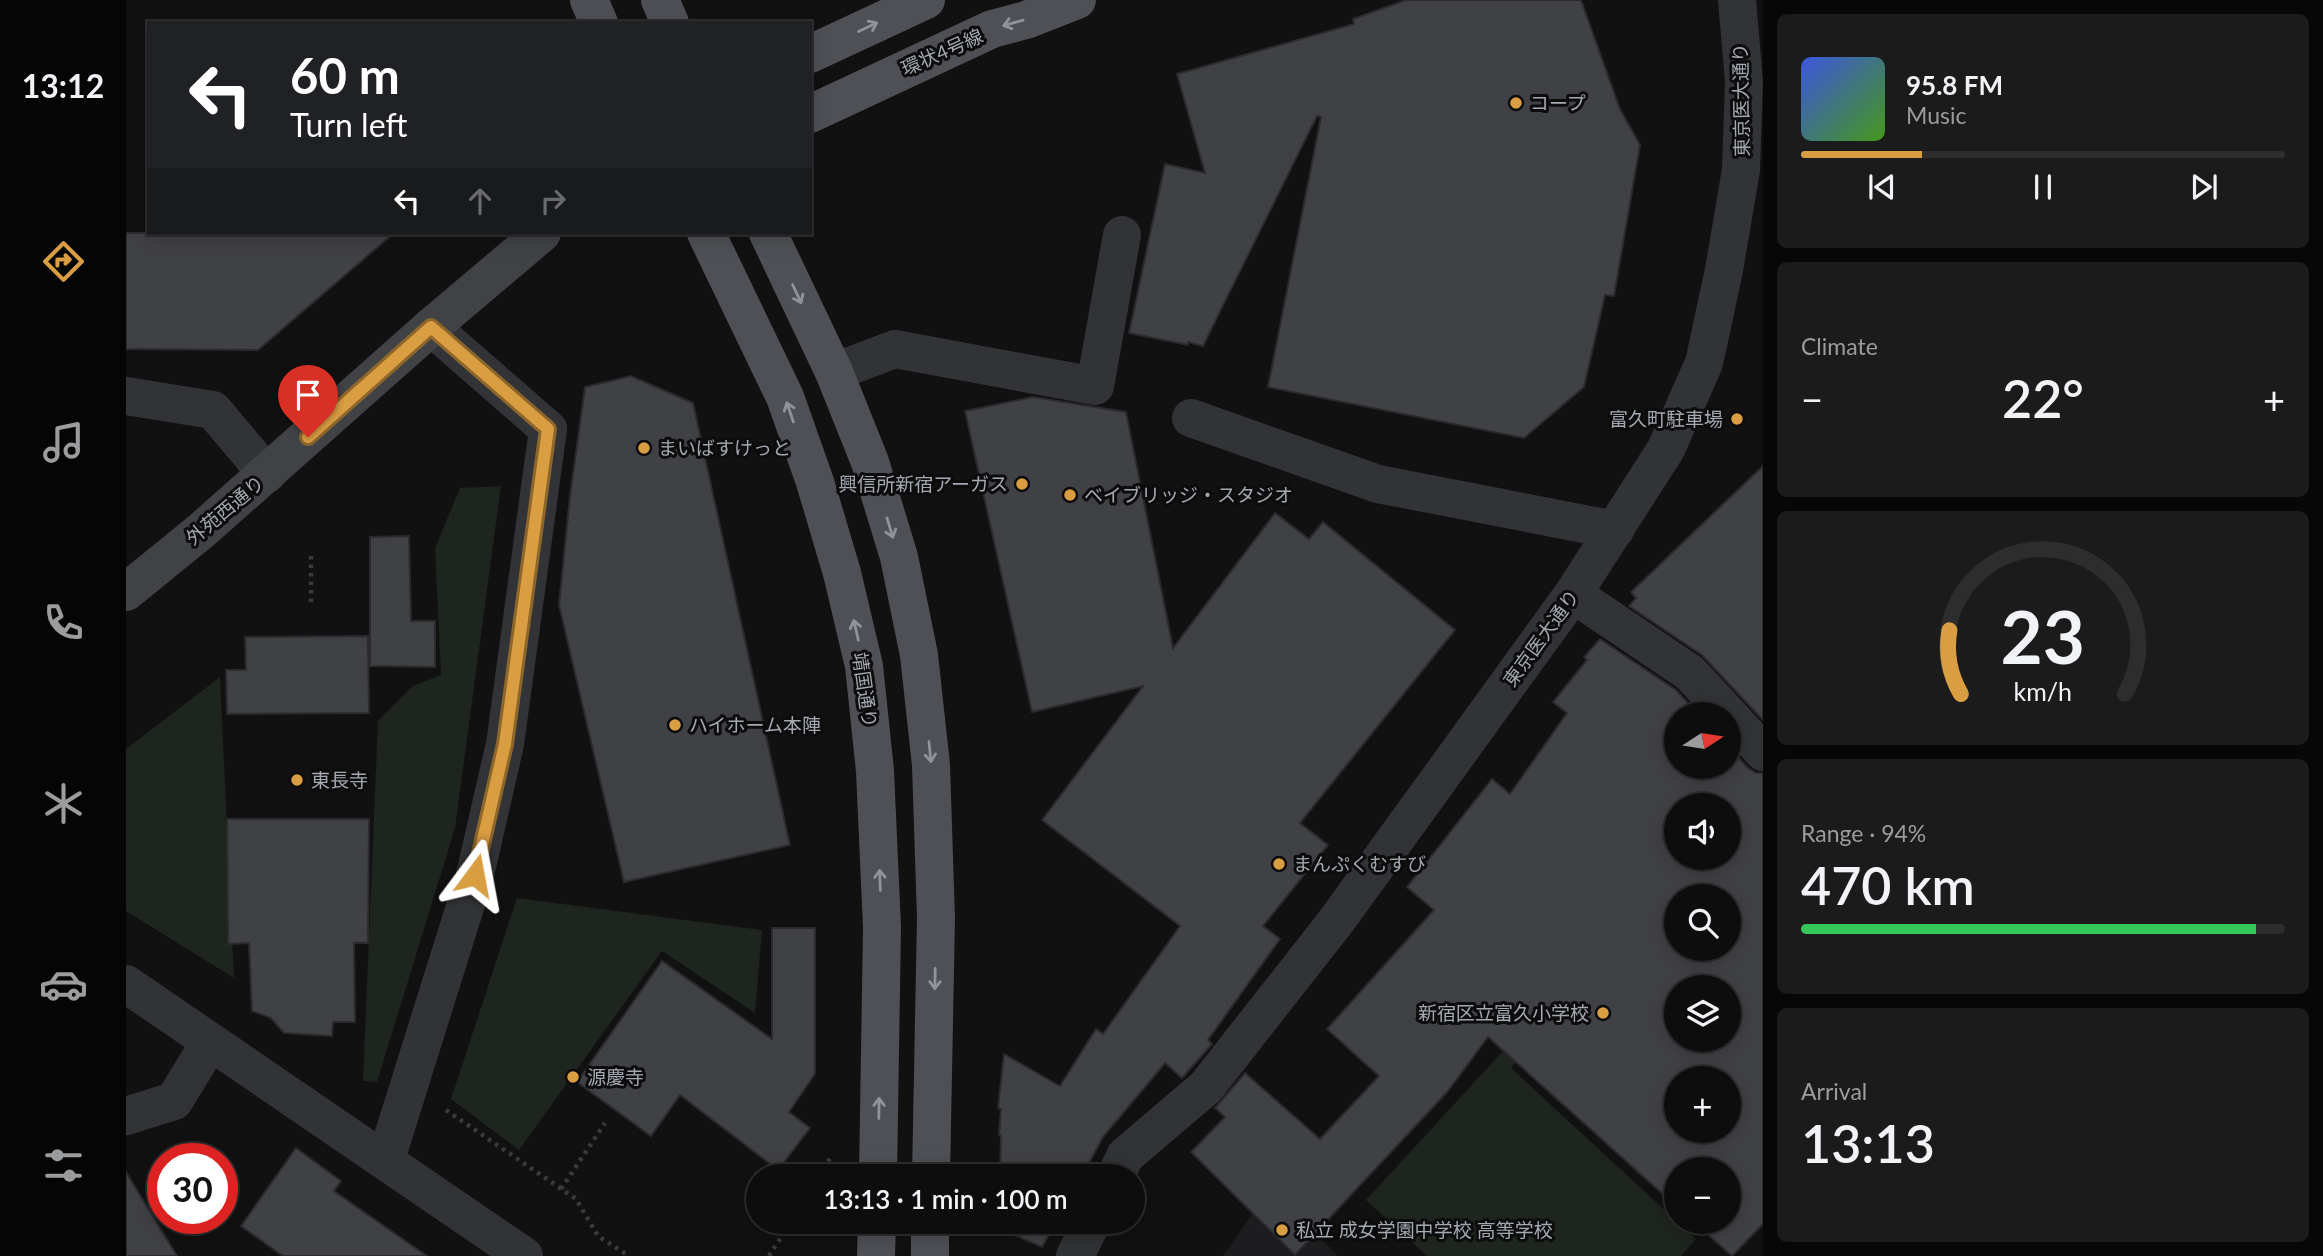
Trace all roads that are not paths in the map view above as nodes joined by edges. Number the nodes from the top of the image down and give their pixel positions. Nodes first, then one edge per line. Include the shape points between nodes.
1 (589, 0) edge
2 (660, 0) edge
3 (926, 0) edge
4 (1077, 0) edge
5 (1737, 0) edge
6 (598, 21) edge
7 (669, 21) edge
8 (812, 53) edge
9 (812, 113) edge
10 (540, 235) edge
11 (707, 235) edge
12 (769, 235) edge
13 (1122, 235) dead end
14 (431, 327) junction
15 (834, 372) junction
16 (126, 396) edge
17 (1191, 418) dead end
18 (267, 474) junction
19 (1615, 530) junction
20 (126, 592) edge
21 (1573, 594) junction
22 (1716, 702) edge
23 (1741, 729) edge
24 (1763, 752) edge
25 (126, 984) edge
26 (211, 1042) junction
27 (126, 1116) edge
28 (386, 1159) junction
29 (877, 1164) edge
30 (931, 1164) edge
31 (1121, 1164) edge
32 (877, 1234) edge
33 (930, 1234) edge
34 (1086, 1234) edge
35 (524, 1256) edge
36 (876, 1256) edge
37 (930, 1256) edge
38 (1075, 1256) edge

1 - 6 main road
2 - 7 main road
8 -> 3 main road
4 -> 9 main road, 環状4号線 via 992,29
5 - 19 street, 東京医大通り via 1744,82 1741,170 1703,363 1666,449
10 - 14 main road, 外苑西通り
29 -> 11 main road, 靖国通り via 882,927 875,771 864,666 842,573 785,397
12 -> 15 main road
13 - 15 street via 1095,386 895,349
14 - 18 main road, 外苑西通り
14 - 28 street via 548,429 505,744 475,875
15 -> 30 main road via 870,462 899,557 919,655 931,765 936,918
16 - 18 street via 213,410
17 - 19 street via 1378,484
18 - 20 main road, 外苑西通り
19 - 21 street, 東京医大通り
21 - 22 street via 1690,673
21 - 31 street, 東京医大通り via 1337,920 1206,1087
23 - 24 street
25 - 26 street
26 - 27 street via 174,1101
26 - 28 street
28 - 35 street
32 - 36 main road
33 - 37 main road
34 - 38 street

